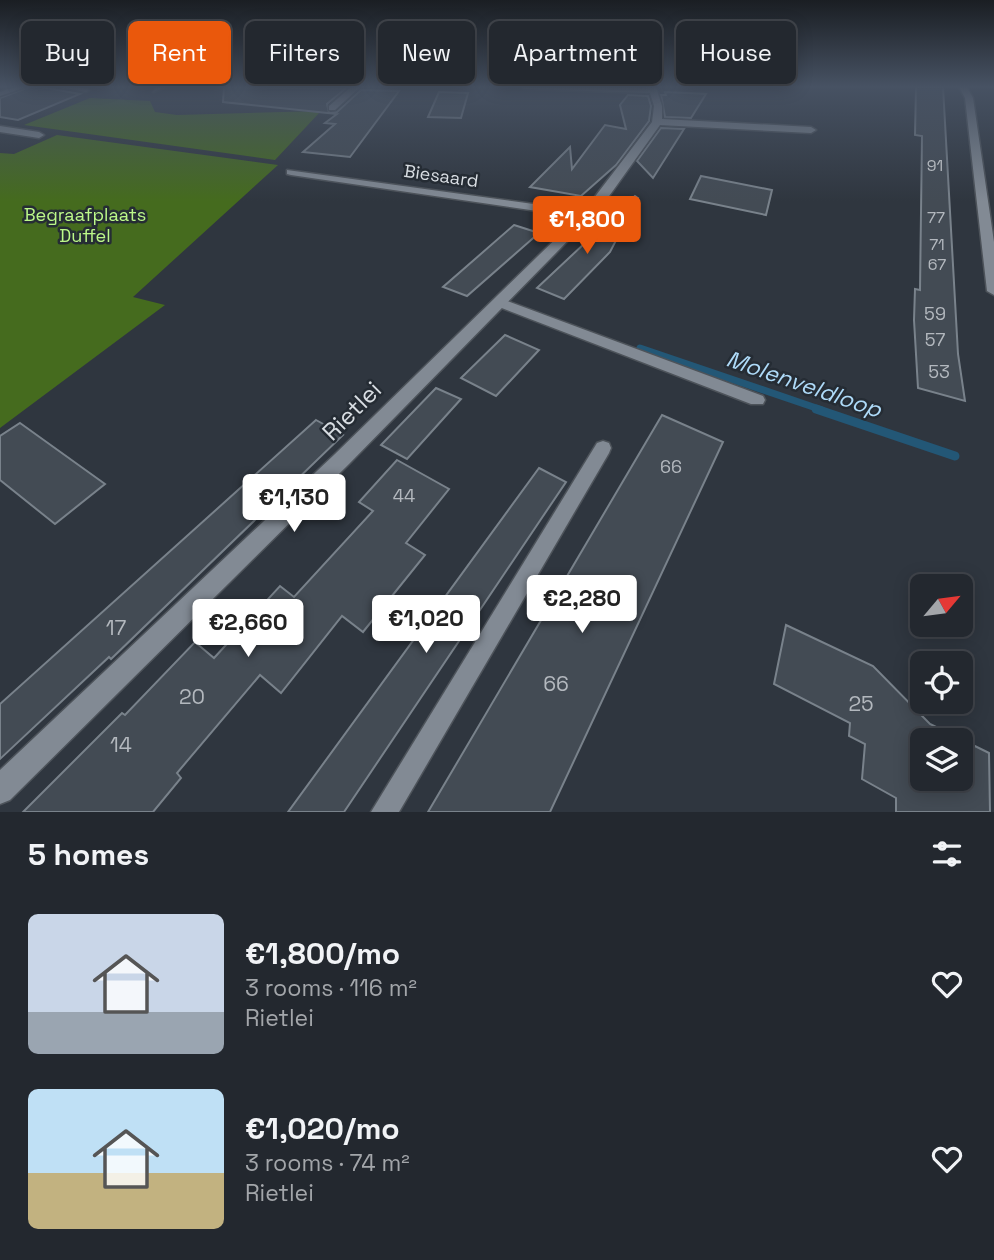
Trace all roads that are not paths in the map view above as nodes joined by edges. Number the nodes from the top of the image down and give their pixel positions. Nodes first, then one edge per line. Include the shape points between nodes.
1 (655, 125) edge
2 (713, 125) edge
3 (973, 125) edge
4 (0, 130) edge
5 (811, 130) dead end
6 (39, 135) dead end
7 (291, 172) dead end
8 (586, 215) junction
9 (994, 291) edge
10 (499, 302) junction
11 (757, 400) dead end
12 (603, 448) dead end
13 (0, 790) edge
14 (384, 812) edge

1 - 8 street, Rietlei
2 - 5 street
3 - 9 street
4 - 6 street
7 - 8 street, Biesaard
8 - 10 street, Rietlei
10 - 11 lane
10 - 13 street, Rietlei
12 - 14 lane

